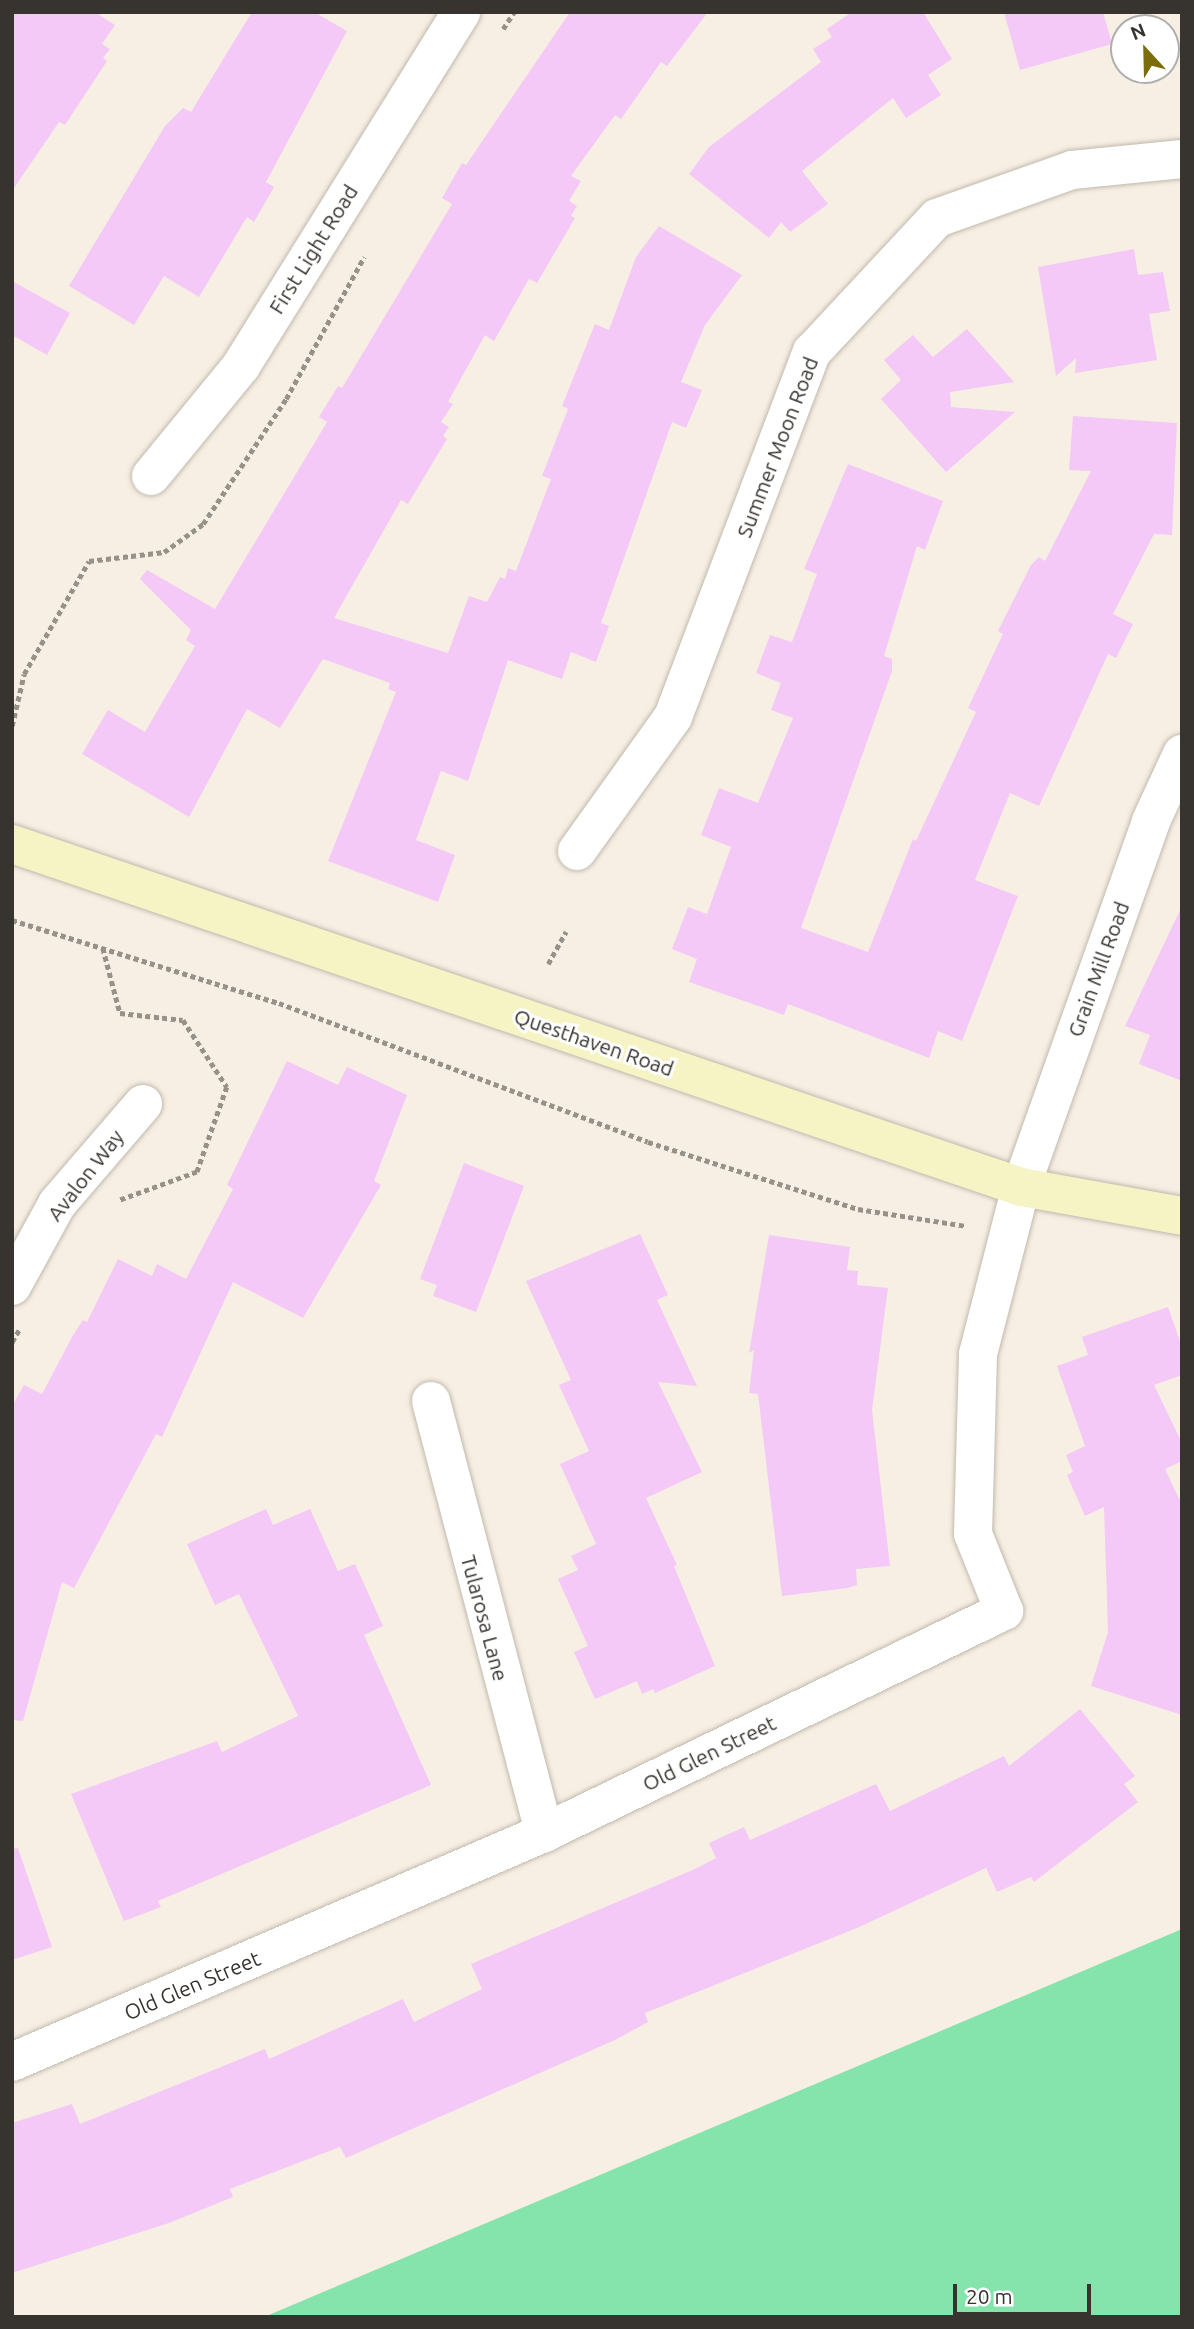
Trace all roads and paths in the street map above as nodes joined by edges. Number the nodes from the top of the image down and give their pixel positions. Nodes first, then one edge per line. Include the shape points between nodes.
1 (461, 12) edge
2 (1182, 159) edge
3 (151, 476) dead end
4 (1182, 754) edge
5 (12, 844) edge
6 (577, 850) dead end
7 (12, 920) edge
8 (566, 932) dead end
9 (548, 964) dead end
10 (142, 1104) dead end
11 (1021, 1187) junction
12 (1182, 1216) edge
13 (1009, 1233) junction
14 (12, 1286) edge
15 (431, 1401) dead end
16 (544, 1833) junction
17 (12, 2062) edge

1 - 3 street, First Light Road via 241,366
2 - 6 street, Summer Moon Road via 1072,170 937,218 812,352 673,717
4 - 11 street, Grain Mill Road via 1150,821
5 - 11 street, Questhaven Road
7 - 13 path via 279,1003 648,1142 858,1209
8 - 9 path
10 - 14 street, Avalon Way via 57,1204
11 - 12 street, Questhaven Road
11 - 13 street, Old Glen Street
13 - 16 street, Old Glen Street via 978,1354 973,1534 1004,1611
15 - 16 street, Tularosa Lane
16 - 17 street, Old Glen Street

